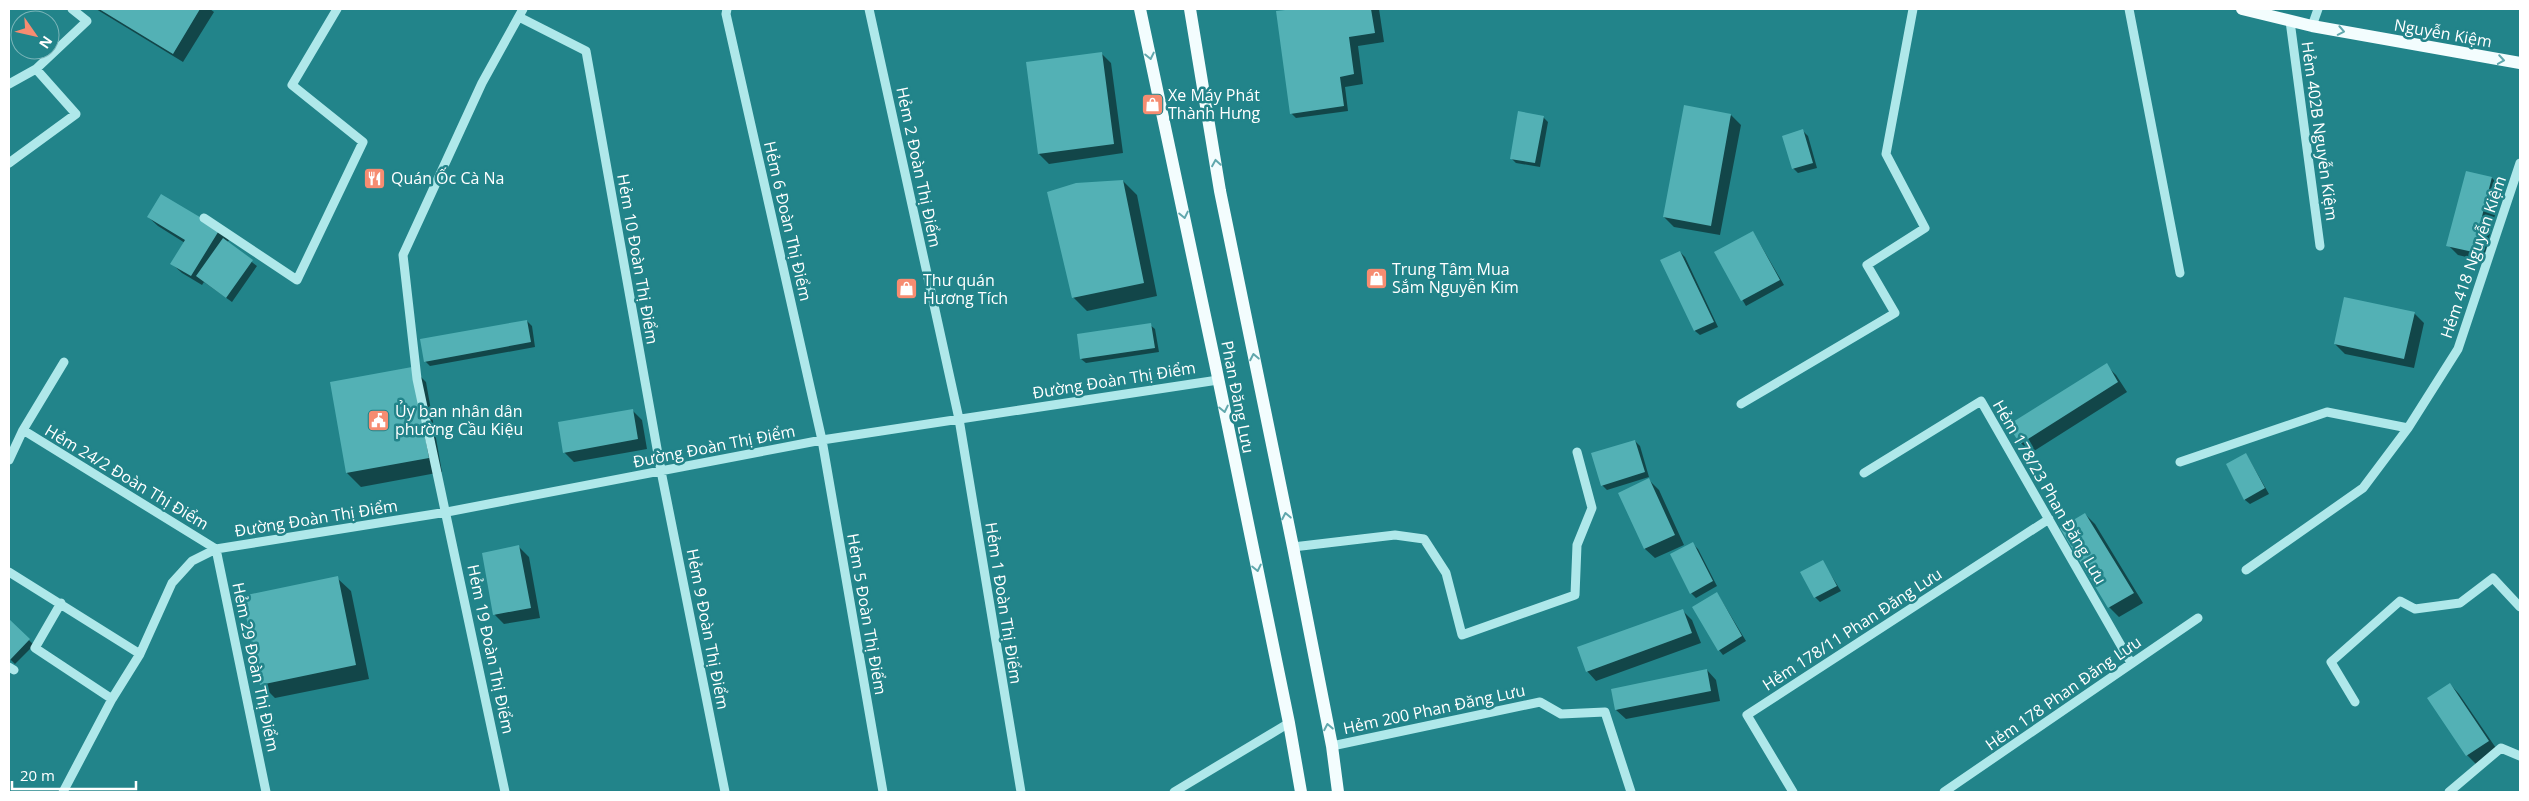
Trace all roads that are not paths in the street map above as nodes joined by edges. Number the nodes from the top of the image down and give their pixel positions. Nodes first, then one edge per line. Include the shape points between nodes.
1 (72, 9) edge
2 (337, 9) edge
3 (727, 9) edge
4 (869, 9) edge
5 (1140, 9) edge
6 (1190, 9) edge
7 (1913, 9) edge
8 (2129, 9) edge
9 (2242, 9) edge
10 (2318, 9) edge
11 (521, 13) edge
12 (2290, 20) junction
13 (2312, 26) junction
14 (2520, 63) edge
15 (36, 69) junction
16 (9, 84) edge
17 (9, 163) edge
18 (2520, 163) edge
19 (204, 218) dead end
20 (2320, 246) dead end
21 (2180, 273) dead end
22 (64, 362) dead end
23 (1218, 380) junction
24 (1741, 404) dead end
25 (959, 419) junction
26 (2408, 428) junction
27 (22, 430) junction
28 (822, 440) junction
29 (1577, 452) dead end
30 (9, 460) edge
31 (2180, 462) dead end
32 (660, 471) junction
33 (1864, 473) dead end
34 (447, 512) junction
35 (2049, 519) junction
36 (1293, 547) junction
37 (216, 549) junction
38 (2246, 570) dead end
39 (9, 572) edge
40 (61, 603) junction
41 (2520, 607) edge
42 (2198, 618) dead end
43 (140, 654) junction
44 (2131, 663) junction
45 (112, 699) junction
46 (2355, 702) dead end
47 (1289, 723) junction
48 (1332, 746) junction
49 (2520, 756) edge
50 (63, 792) edge
51 (266, 792) edge
52 (505, 792) edge
53 (725, 792) edge
54 (882, 792) edge
55 (1021, 792) edge
56 (1174, 792) edge
57 (1301, 792) edge
58 (1338, 792) edge
59 (1631, 792) edge
60 (1792, 792) edge
61 (1944, 792) edge
62 (2449, 792) edge

1 - 15 street via 86,22
2 - 19 street via 292,85 364,142 297,280
3 - 28 street, Hẻm 6 Đoàn Thị Điểm
4 - 25 street, Hẻm 2 Đoàn Thị Điểm
5 -> 23 main road, Phan Đăng Lưu
36 -> 6 main road, Phan Đăng Lưu via 1220,191
7 - 24 street via 1886,154 1925,228 1868,265 1895,312
8 - 21 street
9 - 12 main road, Nguyễn Kiệm
10 - 13 street
11 - 32 street, Hẻm 10 Đoàn Thị Điểm via 586,51
11 - 34 street, Hẻm 19 Đoàn Thị Điểm via 482,83 403,254 417,378
12 - 13 main road, Nguyễn Kiệm
12 - 20 street, Hẻm 402B Nguyễn Kiệm
13 -> 14 main road, Nguyễn Kiệm
15 - 16 street
15 - 17 street via 76,114
18 - 26 street, Hẻm 418 Nguyễn Kiệm via 2458,349
22 - 27 street
23 - 25 street, Đường Đoàn Thị Điểm
23 -> 47 main road, Phan Đăng Lưu
25 - 28 street, Đường Đoàn Thị Điểm
25 - 55 street, Hẻm 1 Đoàn Thị Điểm
26 - 31 street via 2327,412
26 - 38 street, Hẻm 418 Nguyễn Kiệm via 2363,488
27 - 30 street
27 - 37 street, Hẻm 24/2 Đoàn Thị Điểm
28 - 32 street, Đường Đoàn Thị Điểm
28 - 54 street, Hẻm 5 Đoàn Thị Điểm
29 - 36 street via 1592,508 1577,545 1575,595 1462,634 1446,572 1424,539 1395,535
32 - 34 street, Đường Đoàn Thị Điểm
32 - 53 street, Hẻm 9 Đoàn Thị Điểm
33 - 35 street, Hẻm 178/23 Phan Đăng Lưu via 1982,401
34 - 37 street, Đường Đoàn Thị Điểm
34 - 52 street, Hẻm 19 Đoàn Thị Điểm
35 - 44 street, Hẻm 178/23 Phan Đăng Lưu
35 - 60 street, Hẻm 178/11 Phan Đăng Lưu via 1747,715
48 -> 36 main road, Phan Đăng Lưu
37 - 43 street, Đường Đoàn Thị Điểm via 192,561 172,583
37 - 51 street, Hẻm 29 Đoàn Thị Điểm
39 - 40 street
40 - 43 street
40 - 45 street via 35,648
41 - 46 street via 2493,578 2460,603 2415,609 2400,601 2331,662
42 - 44 street, Hẻm 178 Phan Đăng Lưu
43 - 45 street, Đường Đoàn Thị Điểm
44 - 61 street, Hẻm 178 Phan Đăng Lưu
45 - 50 street, Đường Đoàn Thị Điểm
47 - 56 street
47 - 57 main road, Phan Đăng Lưu
48 - 58 main road, Phan Đăng Lưu
48 - 59 street, Hẻm 200 Phan Đăng Lưu via 1540,702 1561,714 1605,712
49 - 62 street via 2500,748

